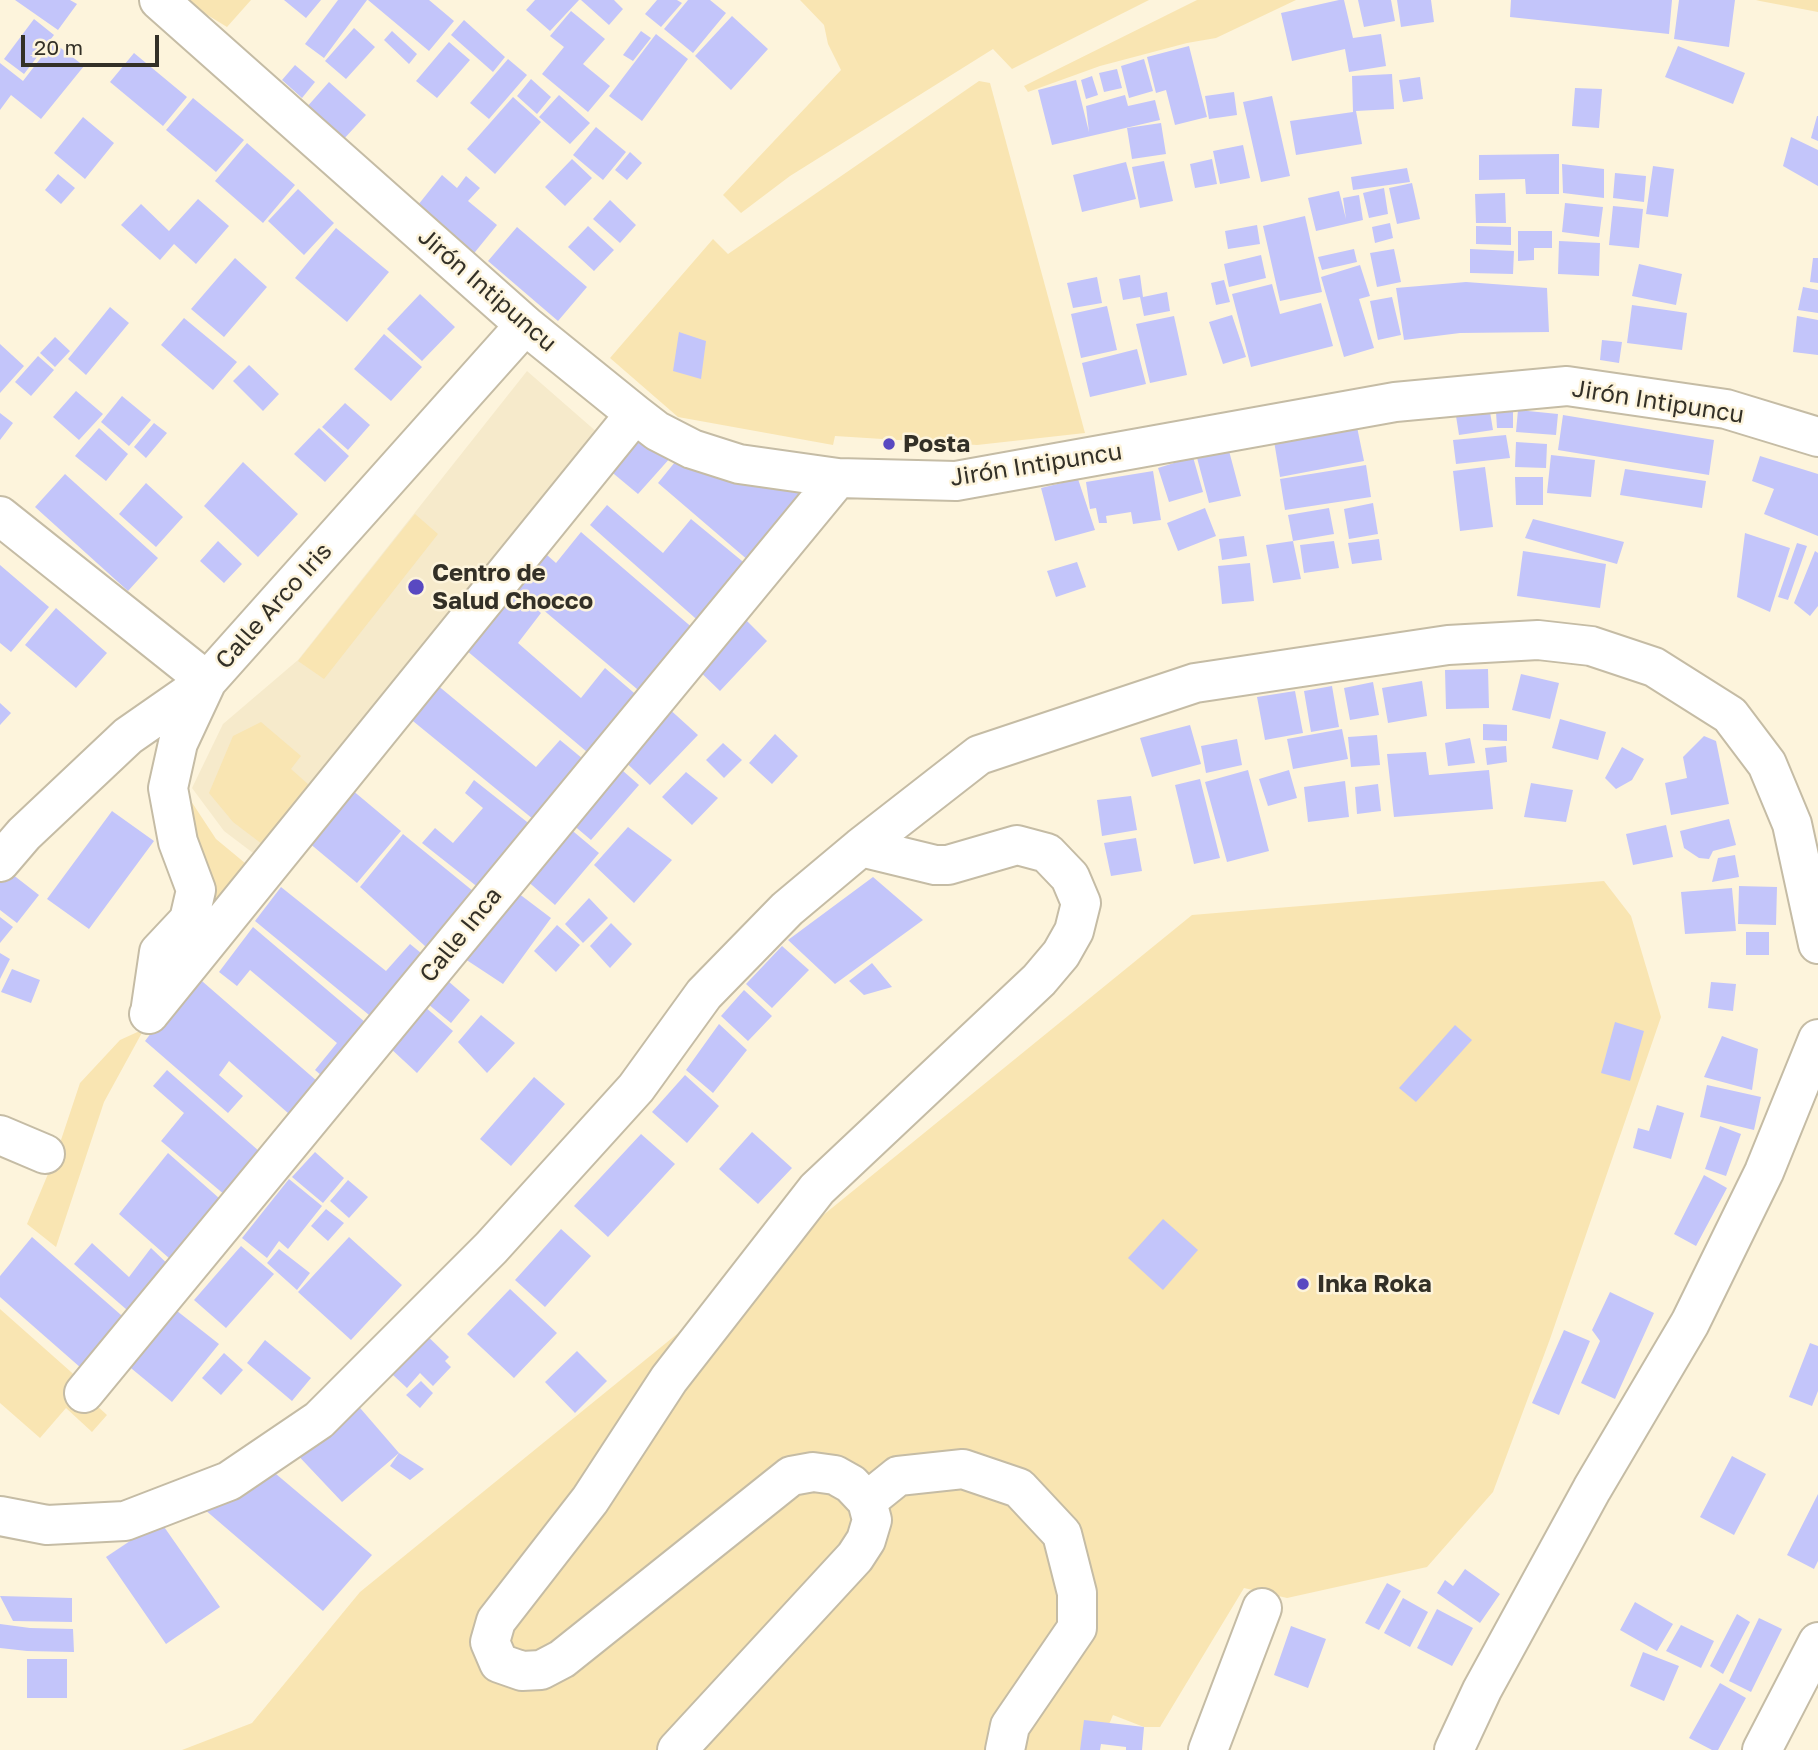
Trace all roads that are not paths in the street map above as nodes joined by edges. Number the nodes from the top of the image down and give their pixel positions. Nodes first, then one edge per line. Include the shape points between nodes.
1 (159, 0) edge
2 (525, 325) junction
3 (635, 414) junction
4 (1818, 437) edge
5 (838, 478) junction
6 (0, 516) edge
7 (207, 681) junction
8 (860, 847) junction
9 (0, 862) edge
10 (1818, 944) edge
11 (1818, 1039) edge
12 (0, 1135) edge
13 (46, 1154) dead end
14 (84, 1393) dead end
15 (867, 1500) junction
16 (0, 1516) edge
17 (1262, 1608) dead end
18 (1818, 1642) edge
19 (1003, 1742) edge
20 (677, 1750) edge
21 (1208, 1750) edge
22 (1454, 1750) edge
23 (1762, 1750) edge

1 - 2 street, Jirón Intipuncu
2 - 3 street, Jirón Intipuncu
2 - 7 street, Calle Arco Iris
3 - 5 street, Jirón Intipuncu via 692,449 739,464
3 - 7 street via 149,1014 159,952 189,920 196,890 178,842 168,788 178,743
4 - 5 street, Jirón Intipuncu via 1726,409 1567,386 1395,401 956,481
5 - 14 street, Calle Inca
6 - 7 street
7 - 9 street, Calle Arco Iris via 128,736
8 - 10 street via 979,755 1195,683 1448,645 1538,640 1591,646 1654,667 1730,715 1767,764 1792,824
8 - 15 street via 935,865 1017,845 1047,853 1070,877 1081,903 1074,931 1039,980 817,1189 669,1379 590,1500 496,1620 490,1642 499,1663 522,1671 541,1670 562,1659 791,1476 835,1475
8 - 16 street via 788,909 704,994 636,1088 491,1248 319,1420 229,1481 125,1521 47,1525
11 - 22 street via 1764,1172 1690,1323 1592,1489
12 - 13 street
15 - 19 street via 898,1476 963,1469 1018,1488 1062,1534 1077,1593 1077,1628
15 - 20 street via 872,1520 855,1557
17 - 21 street
18 - 23 street

